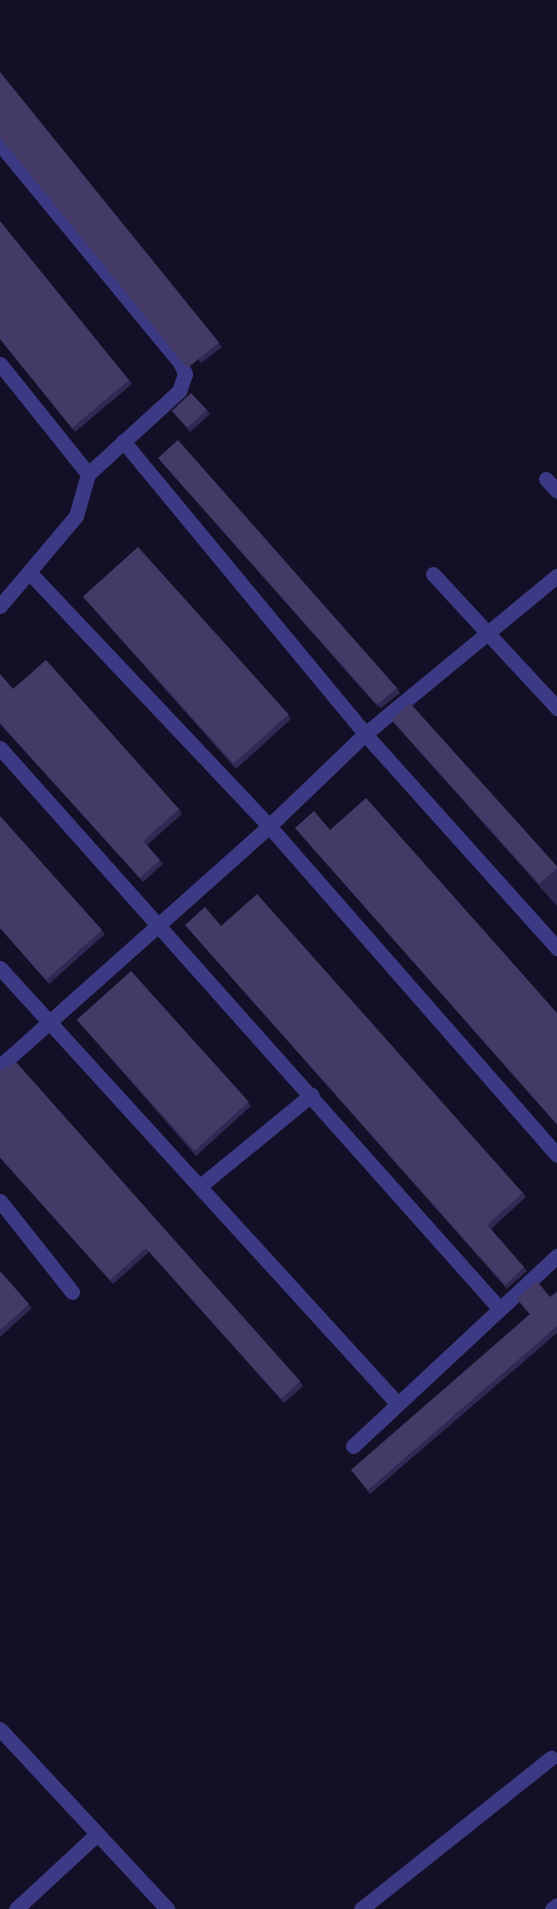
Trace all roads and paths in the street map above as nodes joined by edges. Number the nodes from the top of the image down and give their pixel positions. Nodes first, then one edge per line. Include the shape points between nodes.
1 (0, 144) edge
2 (0, 364) edge
3 (123, 441) junction
4 (88, 474) junction
5 (546, 479) dead end
6 (557, 491) edge
7 (29, 572) junction
8 (433, 574) dead end
9 (557, 576) edge
10 (0, 606) edge
11 (489, 633) junction
12 (557, 708) edge
13 (365, 734) junction
14 (0, 748) edge
15 (268, 826) junction
16 (158, 924) junction
17 (557, 948) edge
18 (0, 968) edge
19 (48, 1022) junction
20 (0, 1066) edge
21 (311, 1095) junction
22 (557, 1155) edge
23 (200, 1186) junction
24 (0, 1201) edge
25 (557, 1256) edge
26 (72, 1292) dead end
27 (499, 1308) junction
28 (396, 1402) junction
29 (353, 1446) dead end
30 (0, 1729) edge
31 (551, 1758) dead end
32 (97, 1834) junction
33 (557, 1905) edge
34 (16, 1909) edge
35 (167, 1909) edge
36 (361, 1909) edge
37 (552, 1909) edge

1 - 3 street via 184,368 179,392
2 - 4 street
3 - 4 street
3 - 13 street
4 - 7 street via 76,516
5 - 6 street
7 - 10 street
7 - 15 street
8 - 11 street
9 - 11 street
11 - 12 street
11 - 13 street
13 - 15 street
13 - 17 street
14 - 16 street
15 - 16 street
15 - 22 street
16 - 19 street
16 - 21 street
18 - 19 street
19 - 20 street
19 - 23 street
21 - 23 street
21 - 27 street
23 - 28 street
24 - 26 street
25 - 27 street
27 - 28 street
28 - 29 street
30 - 32 street
31 - 36 street
32 - 34 street
32 - 35 street
33 - 37 street

